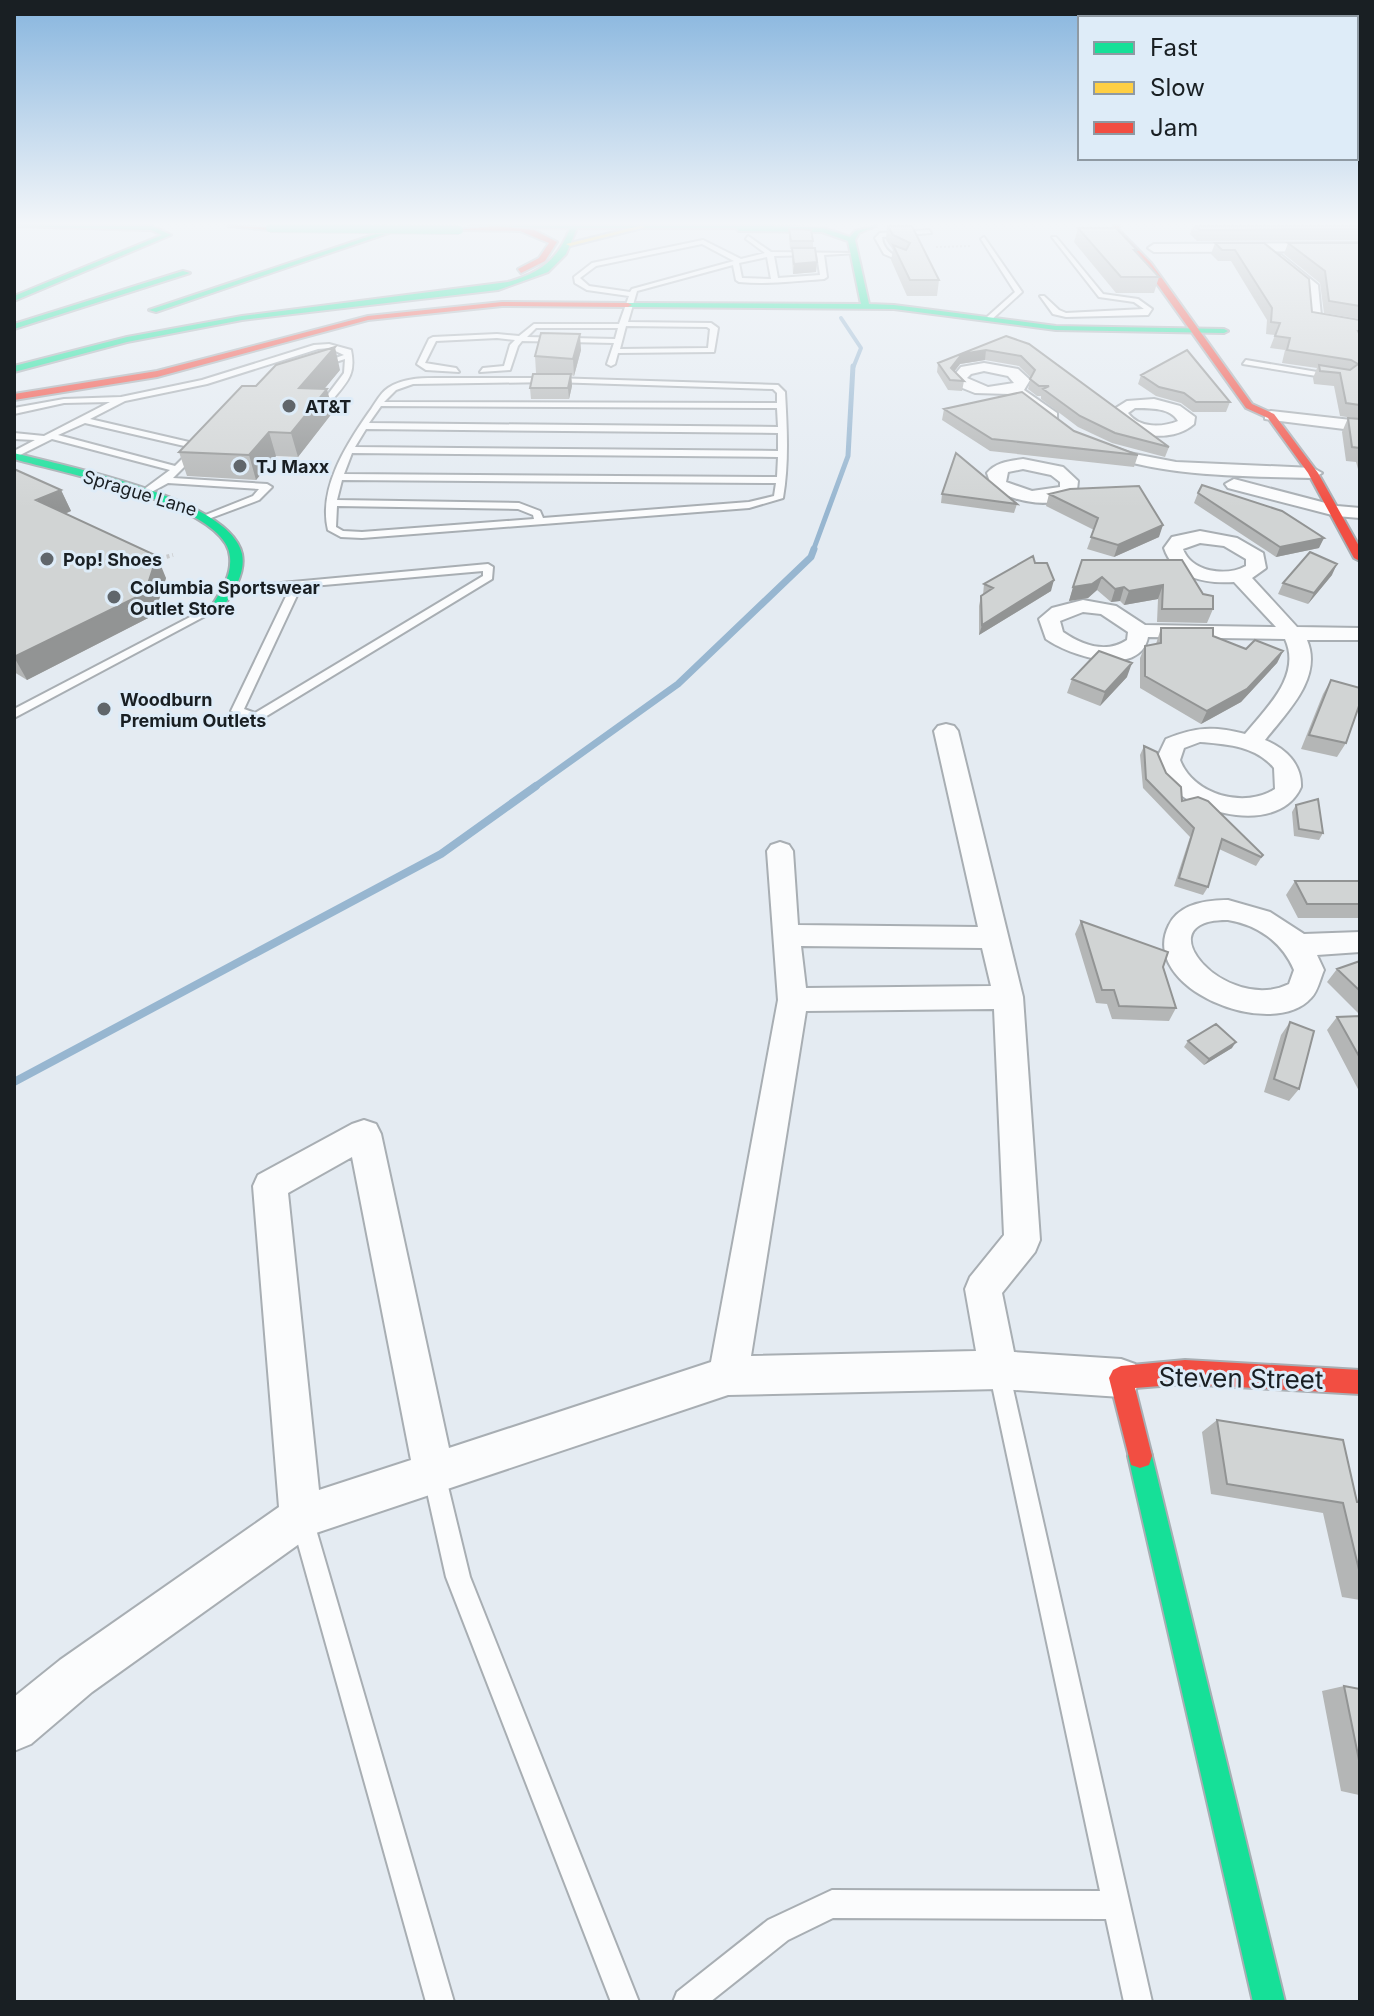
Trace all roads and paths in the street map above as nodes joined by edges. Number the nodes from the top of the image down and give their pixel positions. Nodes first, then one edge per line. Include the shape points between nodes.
1 (36, 320) edge
2 (226, 320) edge
3 (363, 320) edge
4 (623, 320) edge
5 (999, 320) edge
6 (1186, 320) edge
7 (1215, 320) edge
8 (1321, 320) edge
9 (650, 324) junction
10 (622, 325) junction
11 (1360, 326) edge
12 (14, 327) edge
13 (89, 331) dead end
14 (1194, 331) junction
15 (1224, 331) junction
16 (520, 339) junction
17 (618, 341) junction
18 (615, 351) junction
19 (645, 351) junction
20 (14, 356) edge
21 (348, 356) junction
22 (1246, 362) junction
23 (611, 364) junction
24 (14, 369) edge
25 (304, 370) edge
26 (1345, 378) edge
27 (526, 380) junction
28 (552, 380) junction
29 (636, 382) junction
30 (1014, 390) edge
31 (14, 397) edge
32 (330, 397) dead end
33 (122, 399) junction
34 (379, 404) junction
35 (517, 405) junction
36 (781, 406) junction
37 (14, 411) edge
38 (1271, 416) junction
39 (85, 420) junction
40 (363, 426) junction
41 (1360, 426) edge
42 (781, 430) junction
43 (14, 436) edge
44 (209, 437) edge
45 (52, 438) junction
46 (199, 447) junction
47 (349, 450) junction
48 (1111, 452) junction
49 (782, 454) junction
50 (14, 456) edge
51 (1070, 466) dead end
52 (176, 469) junction
53 (1313, 473) junction
54 (337, 477) junction
55 (166, 480) junction
56 (781, 480) junction
57 (1218, 480) dead end
58 (146, 492) junction
59 (331, 503) junction
60 (1336, 511) junction
61 (1360, 513) edge
62 (208, 516) junction
63 (540, 523) junction
64 (173, 555) dead end
65 (1360, 558) edge
66 (152, 560) edge
67 (1239, 576) dead end
68 (297, 585) junction
69 (230, 590) junction
70 (217, 607) joint
71 (1139, 631) dead end
72 (1293, 633) junction
73 (1360, 634) edge
74 (16, 711) edge
75 (946, 731) dead end
76 (1251, 742) junction
77 (780, 851) dead end
78 (785, 935) junction
79 (994, 938) junction
80 (1360, 942) edge
81 (1298, 945) dead end
82 (1008, 997) junction
83 (793, 1000) junction
84 (999, 1370) junction
85 (728, 1376) junction
86 (1121, 1378) junction
87 (1360, 1382) edge
88 (434, 1474) junction
89 (301, 1517) junction
90 (14, 1727) edge
91 (1118, 1905) junction
92 (440, 2002) edge
93 (625, 2002) edge
94 (687, 2002) edge
95 (1138, 2002) edge
96 (1269, 2002) edge

1 - 12 main road
2 - 24 main road
3 - 31 main road via 157,374
4 - 10 lane
5 - 14 main road via 1065,328
6 - 14 main road
7 - 15 main road
8 - 11 street
9 - 10 lane
9 - 19 lane
9 - 19 lane via 708,325 714,328 711,350
10 - 16 lane via 534,326
10 - 17 lane
13 - 20 main road
14 - 15 main road
14 - 38 main road via 1249,406
15 - 22 main road
16 - 16 lane via 437,337 421,364 501,370 507,368
16 - 17 lane
17 - 18 lane
18 - 19 lane
18 - 23 lane
21 - 25 lane
21 - 32 lane via 349,372
21 - 33 lane via 329,346 317,347 204,382
22 - 26 lane
22 - 38 main road via 1277,405
23 - 28 lane
23 - 29 lane
27 - 28 lane
27 - 34 lane via 416,382 389,390
27 - 35 lane
28 - 29 lane
29 - 36 lane via 775,387 781,392
30 - 48 street via 1074,435
33 - 37 lane via 64,401
33 - 39 lane
34 - 35 lane
34 - 40 lane
35 - 36 lane
36 - 42 lane
38 - 41 street
38 - 53 main road
39 - 45 lane
39 - 46 lane
40 - 42 lane
40 - 47 lane
42 - 49 lane
43 - 45 lane
44 - 46 lane
45 - 50 lane
45 - 52 lane
46 - 52 lane
47 - 49 lane
47 - 54 lane
48 - 51 street
48 - 53 street via 1155,465 1181,450
49 - 56 lane
50 - 58 main road, Sprague Lane
52 - 55 lane
53 - 60 main road
54 - 56 lane
54 - 59 lane
55 - 58 lane
55 - 62 lane via 267,487 256,498
56 - 63 lane via 778,498 766,503
57 - 60 street
58 - 62 main road, Sprague Lane
59 - 63 lane via 519,506 531,509
59 - 63 lane via 331,528 341,534
60 - 61 street
60 - 65 main road
62 - 69 main road, Sprague Lane via 220,525 236,554
64 - 66 path
67 - 72 street
68 - 68 lane via 400,575 488,567 488,577 256,717 237,711
68 - 69 lane
69 - 70 main road
70 - 74 lane
71 - 72 street
72 - 73 street
72 - 76 street via 1305,655 1303,669
75 - 79 street
76 - 76 street via 1197,735 1174,744 1168,760 1175,777 1196,794 1233,806 1266,805 1284,796 1289,775 1281,762
77 - 78 street
78 - 79 street
78 - 83 street
79 - 82 street
80 - 81 street
82 - 83 street
82 - 84 street via 1022,1240 983,1289
83 - 85 street
84 - 85 street
84 - 86 street
84 - 91 lane
85 - 88 street
86 - 87 main road, Steven Street via 1185,1372
86 - 96 main road
88 - 89 street
88 - 89 street via 364,1134 270,1186
88 - 93 lane via 458,1577
89 - 90 street via 76,1676
89 - 92 lane
91 - 94 lane via 832,1904 778,1930
91 - 95 lane

